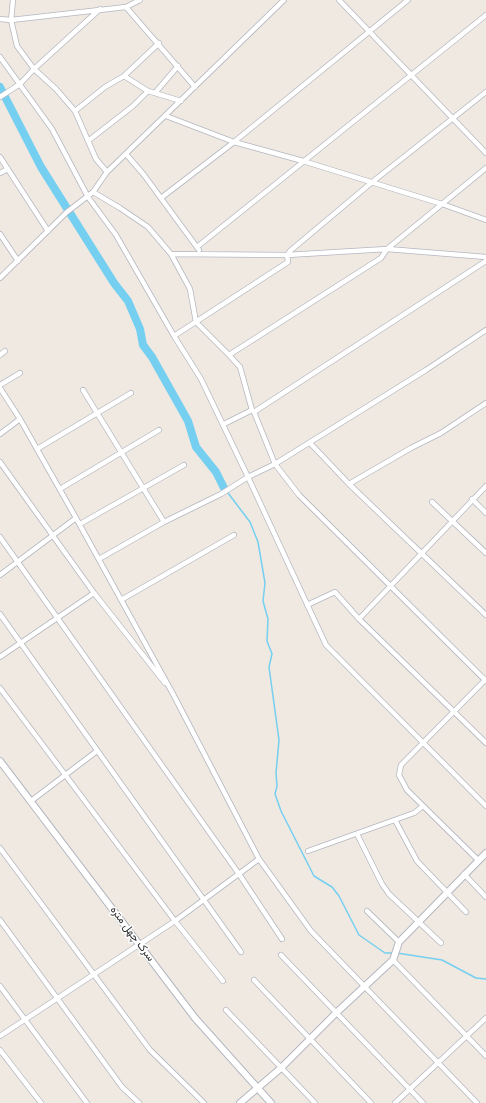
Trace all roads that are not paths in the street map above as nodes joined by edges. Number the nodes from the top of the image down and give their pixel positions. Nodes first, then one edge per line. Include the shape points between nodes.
1 (13, 0) edge
2 (140, 0) edge
3 (284, 0) edge
4 (339, 0) edge
5 (408, 0) edge
6 (126, 7) junction
7 (100, 9) junction
8 (486, 15) edge
9 (0, 19) edge
10 (11, 20) junction
11 (370, 31) junction
12 (159, 43) junction
13 (0, 57) edge
14 (178, 66) junction
15 (34, 69) junction
16 (411, 74) junction
17 (124, 76) junction
18 (20, 84) junction
19 (196, 87) junction
20 (148, 91) junction
21 (486, 92) edge
22 (155, 93) junction
23 (0, 97) edge
24 (181, 101) junction
25 (74, 111) junction
26 (166, 116) junction
27 (453, 118) junction
28 (88, 141) junction
29 (234, 142) junction
30 (486, 153) edge
31 (126, 154) junction
32 (0, 157) edge
33 (303, 161) junction
34 (486, 168) edge
35 (8, 169) junction
36 (107, 172) junction
37 (0, 174) edge
38 (371, 183) junction
39 (93, 192) junction
40 (88, 197) junction
41 (161, 198) junction
42 (442, 204) junction
43 (486, 220) edge
44 (48, 231) junction
45 (0, 234) edge
46 (197, 247) junction
47 (387, 249) junction
48 (171, 254) junction
49 (202, 254) junction
50 (287, 255) junction
51 (486, 258) edge
52 (18, 261) junction
53 (486, 261) edge
54 (0, 278) edge
55 (196, 322) junction
56 (486, 330) edge
57 (174, 336) junction
58 (5, 352) dead end
59 (0, 355) edge
60 (229, 355) junction
61 (20, 373) dead end
62 (0, 385) edge
63 (0, 388) edge
64 (83, 390) dead end
65 (131, 393) dead end
66 (486, 404) edge
67 (253, 411) junction
68 (98, 414) junction
69 (20, 419) junction
70 (224, 424) junction
71 (159, 430) dead end
72 (0, 434) edge
73 (310, 443) junction
74 (37, 449) junction
75 (121, 452) junction
76 (0, 462) edge
77 (275, 464) junction
78 (184, 466) dead end
79 (248, 476) junction
80 (349, 484) junction
81 (486, 486) edge
82 (144, 488) junction
83 (60, 489) junction
84 (472, 499) junction
85 (432, 502) dead end
86 (486, 513) edge
87 (76, 518) junction
88 (452, 520) junction
89 (164, 522) junction
90 (80, 524) junction
91 (234, 535) dead end
92 (53, 536) junction
93 (0, 537) edge
94 (421, 552) junction
95 (486, 553) edge
96 (99, 559) junction
97 (18, 563) junction
98 (0, 575) edge
99 (390, 585) junction
100 (94, 593) junction
101 (121, 600) junction
102 (307, 605) junction
103 (0, 614) edge
104 (486, 616) edge
105 (57, 618) junction
106 (359, 619) junction
107 (21, 643) junction
108 (0, 657) edge
109 (486, 680) edge
110 (0, 688) edge
111 (173, 694) junction
112 (454, 712) junction
113 (486, 742) edge
114 (423, 744) junction
115 (97, 751) junction
116 (0, 760) edge
117 (65, 775) junction
118 (31, 801) junction
119 (423, 806) junction
120 (486, 806) edge
121 (395, 820) junction
122 (357, 834) junction
123 (0, 848) edge
124 (308, 851) dead end
125 (486, 853) edge
126 (259, 859) junction
127 (478, 860) junction
128 (239, 874) junction
129 (464, 874) junction
130 (448, 891) junction
131 (486, 897) edge
132 (205, 901) junction
133 (367, 911) dead end
134 (466, 912) dead end
135 (0, 920) edge
136 (175, 921) junction
137 (419, 921) junction
138 (282, 938) dead end
139 (399, 942) junction
140 (441, 943) dead end
141 (140, 945) junction
142 (241, 952) dead end
143 (281, 955) dead end
144 (394, 955) junction
145 (94, 976) junction
146 (254, 980) dead end
147 (223, 981) dead end
148 (0, 986) edge
149 (364, 987) junction
150 (58, 999) junction
151 (226, 1010) dead end
152 (336, 1012) junction
153 (25, 1019) junction
154 (485, 1020) edge
155 (0, 1036) edge
156 (466, 1036) junction
157 (310, 1038) junction
158 (0, 1050) edge
159 (486, 1056) edge
160 (438, 1063) junction
161 (281, 1068) junction
162 (257, 1088) junction
163 (410, 1089) junction
164 (41, 1103) edge
165 (87, 1103) edge
166 (139, 1103) edge
167 (204, 1103) edge
168 (240, 1103) edge
169 (271, 1103) edge
170 (315, 1103) edge
171 (371, 1103) edge
172 (395, 1103) edge
173 (423, 1103) edge
174 (477, 1103) edge

1 - 10 street
2 - 6 street
3 - 19 street
4 - 11 street
5 - 11 street
6 - 7 street
6 - 12 street
7 - 10 street
7 - 15 street
8 - 16 street
9 - 10 street
10 - 15 street via 17,46
11 - 16 street
11 - 29 street
12 - 14 street
12 - 17 street
13 - 18 street
14 - 19 street
14 - 22 street
15 - 18 street
15 - 25 street via 56,89
16 - 27 street
16 - 33 street
17 - 20 street
17 - 25 street
18 - 23 street
18 - 40 street via 52,129
19 - 24 street
20 - 22 street
20 - 28 street
21 - 27 street
22 - 24 street
24 - 26 street
25 - 28 street
26 - 29 street
26 - 31 street
27 - 30 street
27 - 38 street
28 - 36 street via 96,159
29 - 33 street
29 - 41 street
31 - 36 street
31 - 41 street
32 - 35 street
33 - 38 street
33 - 46 street
34 - 42 street
35 - 37 street
35 - 44 street
36 - 39 street
38 - 42 street
38 - 50 street
39 - 40 street
39 - 48 street via 148,227
40 - 44 street via 71,208
40 - 57 street via 116,235
41 - 46 street
42 - 43 street
42 - 47 street
44 - 52 street
45 - 52 street
46 - 49 street
47 - 50 street
47 - 51 street
47 - 60 street via 381,258
48 - 49 street
48 - 55 street via 190,289
49 - 50 street
50 - 55 street via 288,262
52 - 54 street
53 - 67 street
55 - 57 street
55 - 60 street
56 - 73 street
57 - 70 street via 201,379
58 - 59 street
60 - 67 street via 240,367
61 - 62 street
63 - 69 street
64 - 68 street
65 - 68 street
66 - 80 street via 441,433
67 - 70 street
67 - 77 street
68 - 74 street
68 - 75 street
69 - 72 street
69 - 74 street
70 - 79 street
71 - 75 street
73 - 77 street
73 - 80 street
74 - 83 street
75 - 82 street
75 - 83 street
76 - 92 street
77 - 79 street
77 - 99 street via 299,495
78 - 82 street
79 - 89 street via 221,494
79 - 102 street
80 - 94 street
81 - 84 street
82 - 89 street
82 - 90 street
83 - 87 street
84 - 86 street
84 - 88 street
85 - 88 street
87 - 90 street
87 - 92 street
88 - 94 street
88 - 95 street
89 - 96 street
90 - 96 street
91 - 101 street
92 - 97 street
92 - 100 street
93 - 97 street
94 - 99 street
94 - 104 street
96 - 101 street
97 - 98 street
97 - 105 street
99 - 106 street
99 - 109 street
100 - 105 street
100 - 111 street
101 - 111 street
102 - 106 street via 335,592
102 - 114 street via 326,645
103 - 107 street
105 - 107 street
105 - 128 street
106 - 112 street
107 - 108 street
107 - 115 street
109 - 112 street
110 - 117 street
111 - 126 street
112 - 113 street
112 - 114 street
114 - 119 street via 401,765 399,775 407,790
114 - 120 street
115 - 117 street
115 - 132 street
116 - 118 street, سرک چهل متره
117 - 118 street
117 - 136 street
118 - 141 street, سرک چهل متره
119 - 121 street via 414,813
119 - 127 street
121 - 122 street
121 - 130 street via 417,861
122 - 124 street
122 - 137 street via 389,894
123 - 145 street
125 - 127 street
126 - 128 street
126 - 149 street via 311,931
127 - 129 street
128 - 132 street
128 - 138 street
129 - 130 street
129 - 131 street
130 - 134 street
130 - 137 street
132 - 136 street
132 - 142 street
133 - 139 street
135 - 150 street
136 - 141 street
136 - 147 street
137 - 139 street
137 - 140 street
139 - 144 street
141 - 145 street
141 - 162 street, سرک چهل متره via 195,1018
143 - 152 street
144 - 149 street
144 - 156 street
145 - 150 street
145 - 167 street via 150,1050
146 - 157 street
148 - 153 street
149 - 152 street
149 - 160 street
150 - 153 street
150 - 166 street via 122,1087
151 - 161 street
152 - 157 street
152 - 163 street
153 - 155 street
153 - 165 street
154 - 156 street
156 - 159 street
156 - 160 street
157 - 161 street
157 - 171 street
158 - 164 street
160 - 163 street
160 - 174 street
161 - 162 street
161 - 170 street
162 - 168 street
162 - 169 street, سرک چهل متره
163 - 172 street
163 - 173 street

